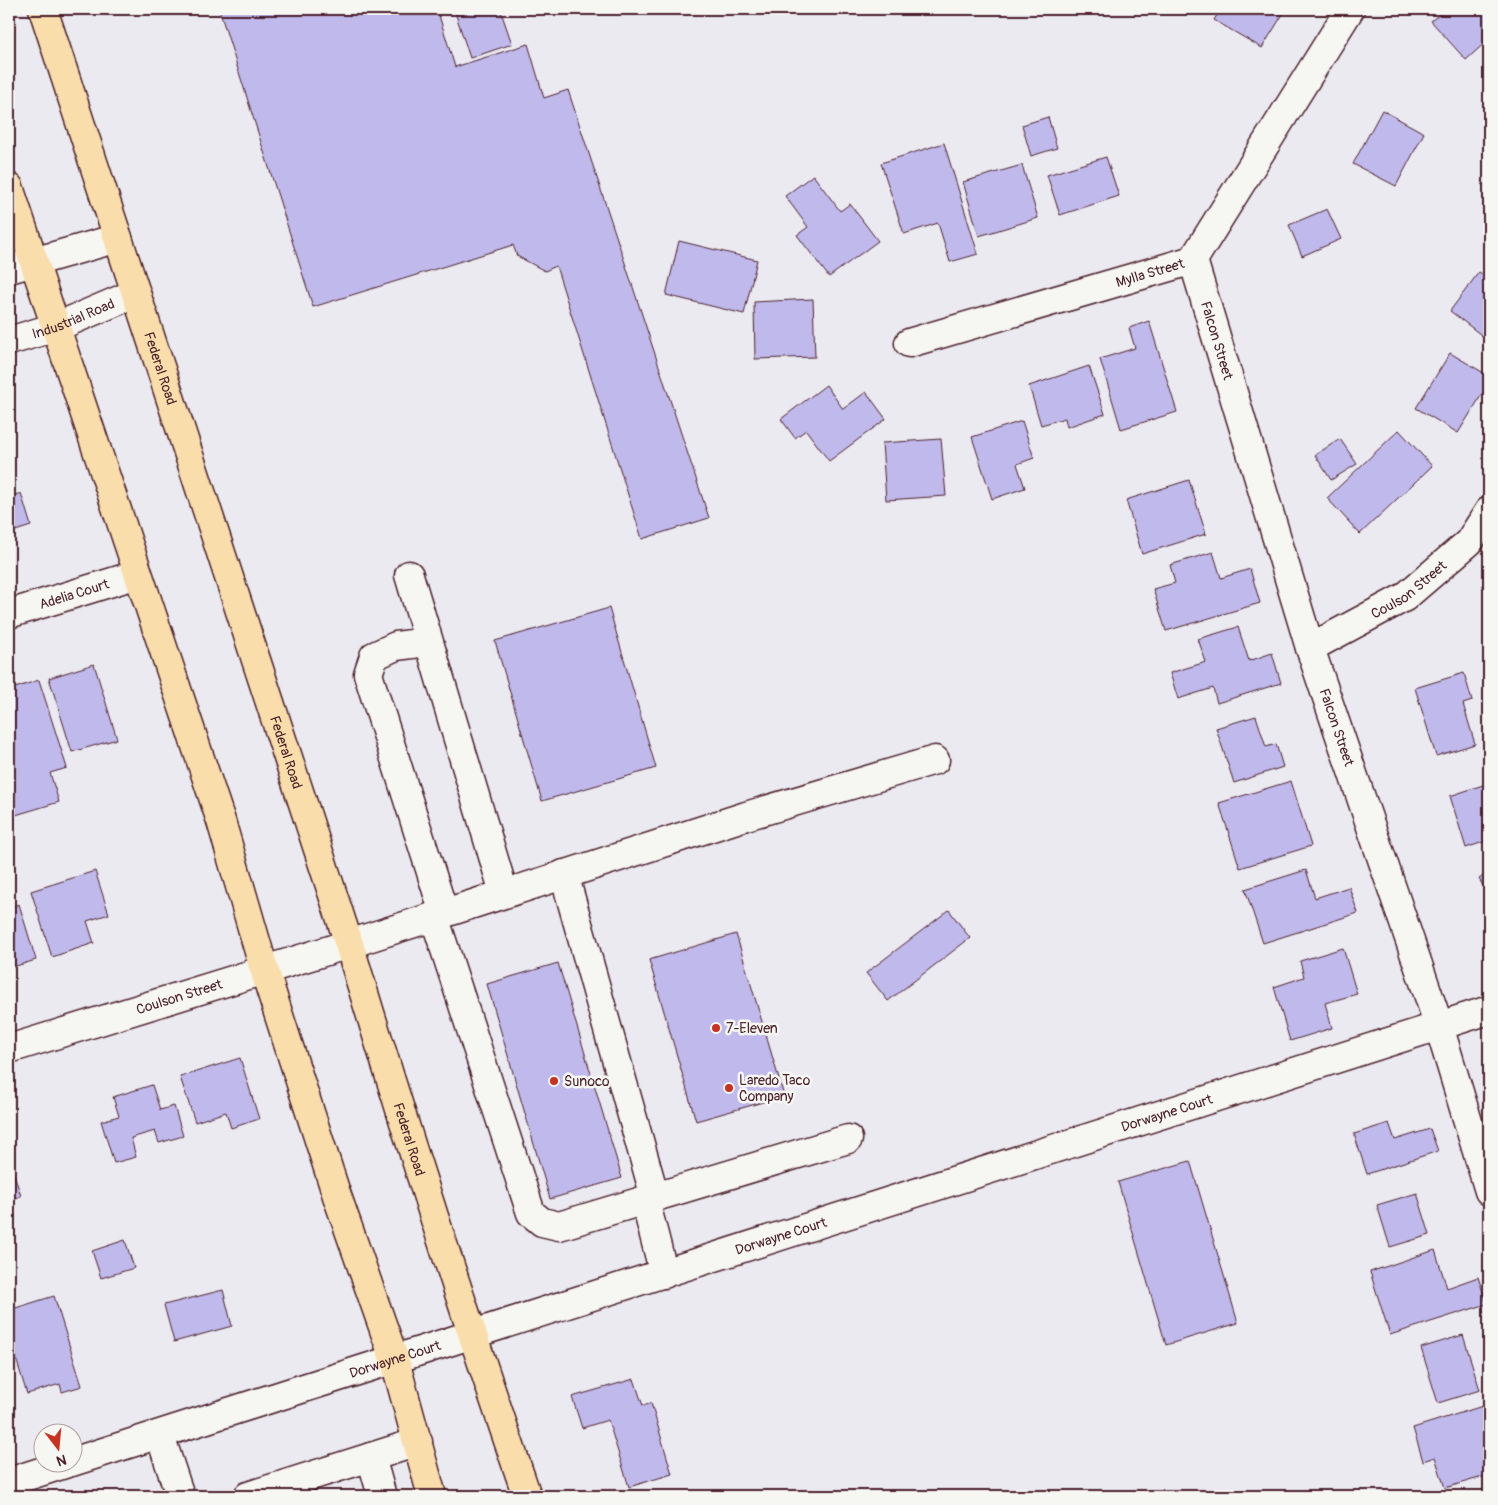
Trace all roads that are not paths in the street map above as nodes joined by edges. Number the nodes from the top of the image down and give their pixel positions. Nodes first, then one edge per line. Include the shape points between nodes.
1 (43, 9) edge
2 (1350, 9) edge
3 (9, 187) edge
4 (118, 238) junction
5 (1193, 260) junction
6 (21, 265) edge
7 (136, 293) junction
8 (56, 327) junction
9 (9, 341) edge
10 (909, 343) dead end
11 (1489, 511) edge
12 (138, 574) junction
13 (410, 575) dead end
14 (9, 614) edge
15 (428, 642) junction
16 (1310, 648) junction
17 (935, 760) dead end
18 (564, 874) junction
19 (504, 893) junction
20 (439, 914) junction
21 (349, 944) junction
22 (264, 969) junction
23 (1489, 1010) edge
24 (1439, 1026) junction
25 (9, 1049) edge
26 (848, 1139) dead end
27 (1489, 1190) edge
28 (650, 1198) junction
29 (664, 1274) junction
30 (473, 1336) junction
31 (395, 1361) junction
32 (160, 1435) junction
33 (418, 1442) junction
34 (371, 1457) junction
35 (82, 1459) edge
36 (40, 1472) edge
37 (9, 1482) edge
38 (180, 1496) edge
39 (248, 1496) edge
40 (382, 1496) edge
41 (432, 1496) edge
42 (527, 1496) edge

1 - 4 main road, Federal Road
2 - 5 street, Mylla Street
3 - 6 main road
4 - 6 street
4 - 7 main road, Federal Road
5 - 10 street, Mylla Street
5 - 16 street, Falcon Street
6 - 8 main road
7 - 8 street, Industrial Road
7 - 21 main road, Federal Road
8 - 9 street, Industrial Road
8 - 12 main road
11 - 16 street, Coulson Street via 1469,542 1405,597
12 - 14 street, Adelia Court
12 - 22 main road via 221,821
13 - 15 street
15 - 19 street
15 - 20 street via 396,646 374,656 368,674
16 - 24 street, Falcon Street
17 - 18 street, Coulson Street
18 - 19 street, Coulson Street
18 - 28 street
19 - 20 street, Coulson Street
20 - 21 street, Coulson Street
20 - 28 street via 530,1213 542,1222 559,1226
21 - 22 street, Coulson Street
21 - 30 main road, Federal Road
22 - 25 street, Coulson Street
22 - 31 main road via 337,1196
23 - 24 street, Dorwayne Court
24 - 27 street, Falcon Street
24 - 29 street, Dorwayne Court
26 - 28 street
28 - 29 street
29 - 30 street, Dorwayne Court
30 - 31 street, Dorwayne Court
30 - 42 main road, Federal Road
31 - 32 street, Dorwayne Court
31 - 33 main road
32 - 35 street, Dorwayne Court
32 - 38 street
33 - 34 street
33 - 41 main road
34 - 39 street
34 - 40 street
36 - 37 street, Dorwayne Court

